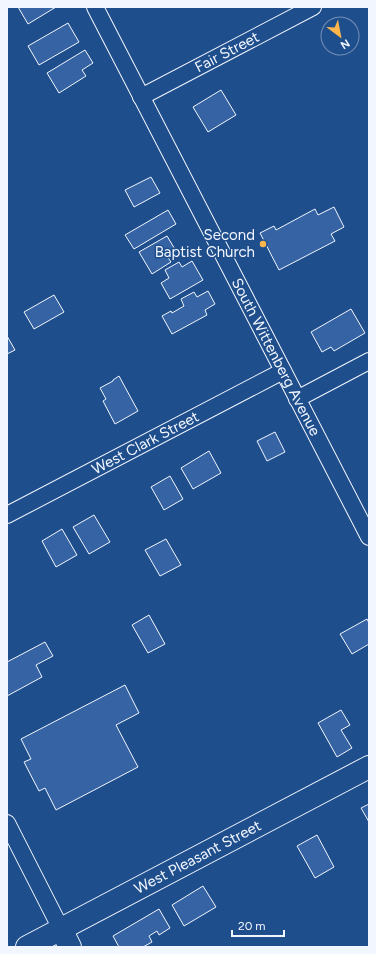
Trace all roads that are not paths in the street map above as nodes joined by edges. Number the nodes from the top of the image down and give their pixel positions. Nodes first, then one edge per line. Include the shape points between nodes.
1 (94, 7) edge
2 (313, 7) edge
3 (141, 97) junction
4 (369, 361) edge
5 (283, 371) junction
6 (297, 399) junction
7 (7, 515) edge
8 (369, 537) edge
9 (369, 767) edge
10 (7, 823) edge
11 (66, 938) edge
12 (27, 947) edge

1 - 3 street, South Wittenberg Avenue
2 - 3 street, Fair Street
3 - 5 street, South Wittenberg Avenue
4 - 6 street
5 - 6 street, South Wittenberg Avenue
5 - 7 street, West Clark Street
6 - 8 street, South Wittenberg Avenue
9 - 11 street, West Pleasant Street
10 - 11 street
11 - 12 street, West Pleasant Street

